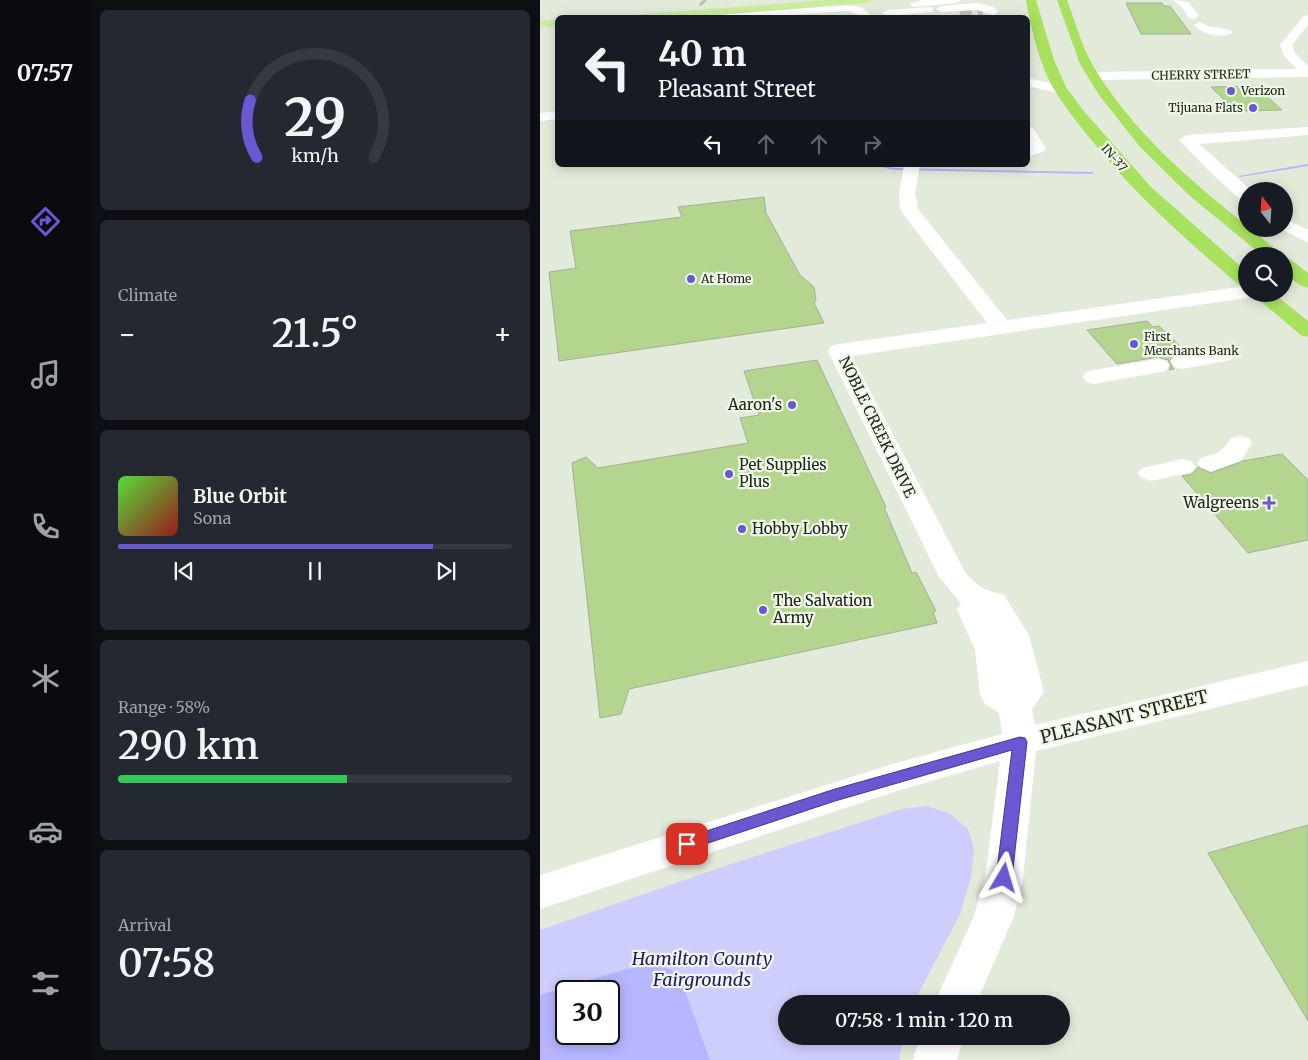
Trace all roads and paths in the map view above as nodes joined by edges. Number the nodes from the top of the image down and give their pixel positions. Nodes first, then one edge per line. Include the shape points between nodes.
1 (743, 0) edge
2 (781, 0) edge
3 (868, 0) edge
4 (872, 0) edge
5 (1031, 0) edge
6 (1062, 0) edge
7 (1178, 0) edge
8 (935, 7) edge
9 (710, 11) edge
10 (988, 13) dead end
11 (684, 15) edge
12 (865, 15) edge
13 (890, 15) edge
14 (1308, 18) edge
15 (555, 23) edge
16 (540, 24) edge
17 (1227, 32) dead end
18 (1308, 73) edge
19 (1030, 79) edge
20 (1075, 81) junction
21 (1030, 82) edge
22 (555, 115) edge
23 (540, 117) edge
24 (1308, 131) edge
25 (1030, 135) edge
26 (1030, 151) edge
27 (911, 171) edge
28 (1238, 188) edge
29 (1293, 229) edge
30 (1308, 238) edge
31 (1263, 247) edge
32 (1293, 271) edge
33 (1238, 274) edge
34 (1308, 282) edge
35 (1238, 293) edge
36 (1272, 302) edge
37 (1001, 327) junction
38 (1308, 331) edge
39 (1223, 355) dead end
40 (1182, 362) dead end
41 (1158, 366) dead end
42 (1094, 377) dead end
43 (1240, 443) dead end
44 (1210, 463) dead end
45 (1183, 467) dead end
46 (1152, 473) dead end
47 (1308, 673) edge
48 (1017, 724) junction
49 (540, 892) edge
50 (959, 995) edge
51 (939, 1045) edge
52 (935, 1060) edge

1 - 2 street
3 - 9 main road
4 - 13 street
5 - 20 highway, IN-37 via 1042,49
6 - 20 highway, IN-37 via 1078,48
7 - 17 street via 1207,30
8 - 10 street via 986,8
8 - 13 street
9 - 11 main road
9 - 12 street via 845,8 857,9
14 - 18 street via 1286,45 1288,53
15 - 16 main road
18 - 20 street, CHERRY STREET
19 - 20 street, CHERRY STREET
20 - 21 street, CHERRY STREET
20 - 31 highway, IN-37 via 1124,118 1200,195
20 - 33 highway, IN-37 via 1104,147 1177,221
22 - 23 street
24 - 28 street via 1187,140
25 - 26 street via 1038,149
27 - 37 street via 907,192 909,210
29 - 30 street
32 - 34 highway
35 - 37 street
36 - 38 highway
37 - 48 street, NOBLE CREEK DRIVE via 839,351 953,577 978,600 993,602 1005,617 1018,644 1028,692
39 - 40 street
41 - 42 street
43 - 44 street via 1235,455
45 - 46 street
47 - 48 street, PLEASANT STREET
48 - 49 street, PLEASANT STREET via 835,795
48 - 50 street via 1004,878 994,916
51 - 52 street

